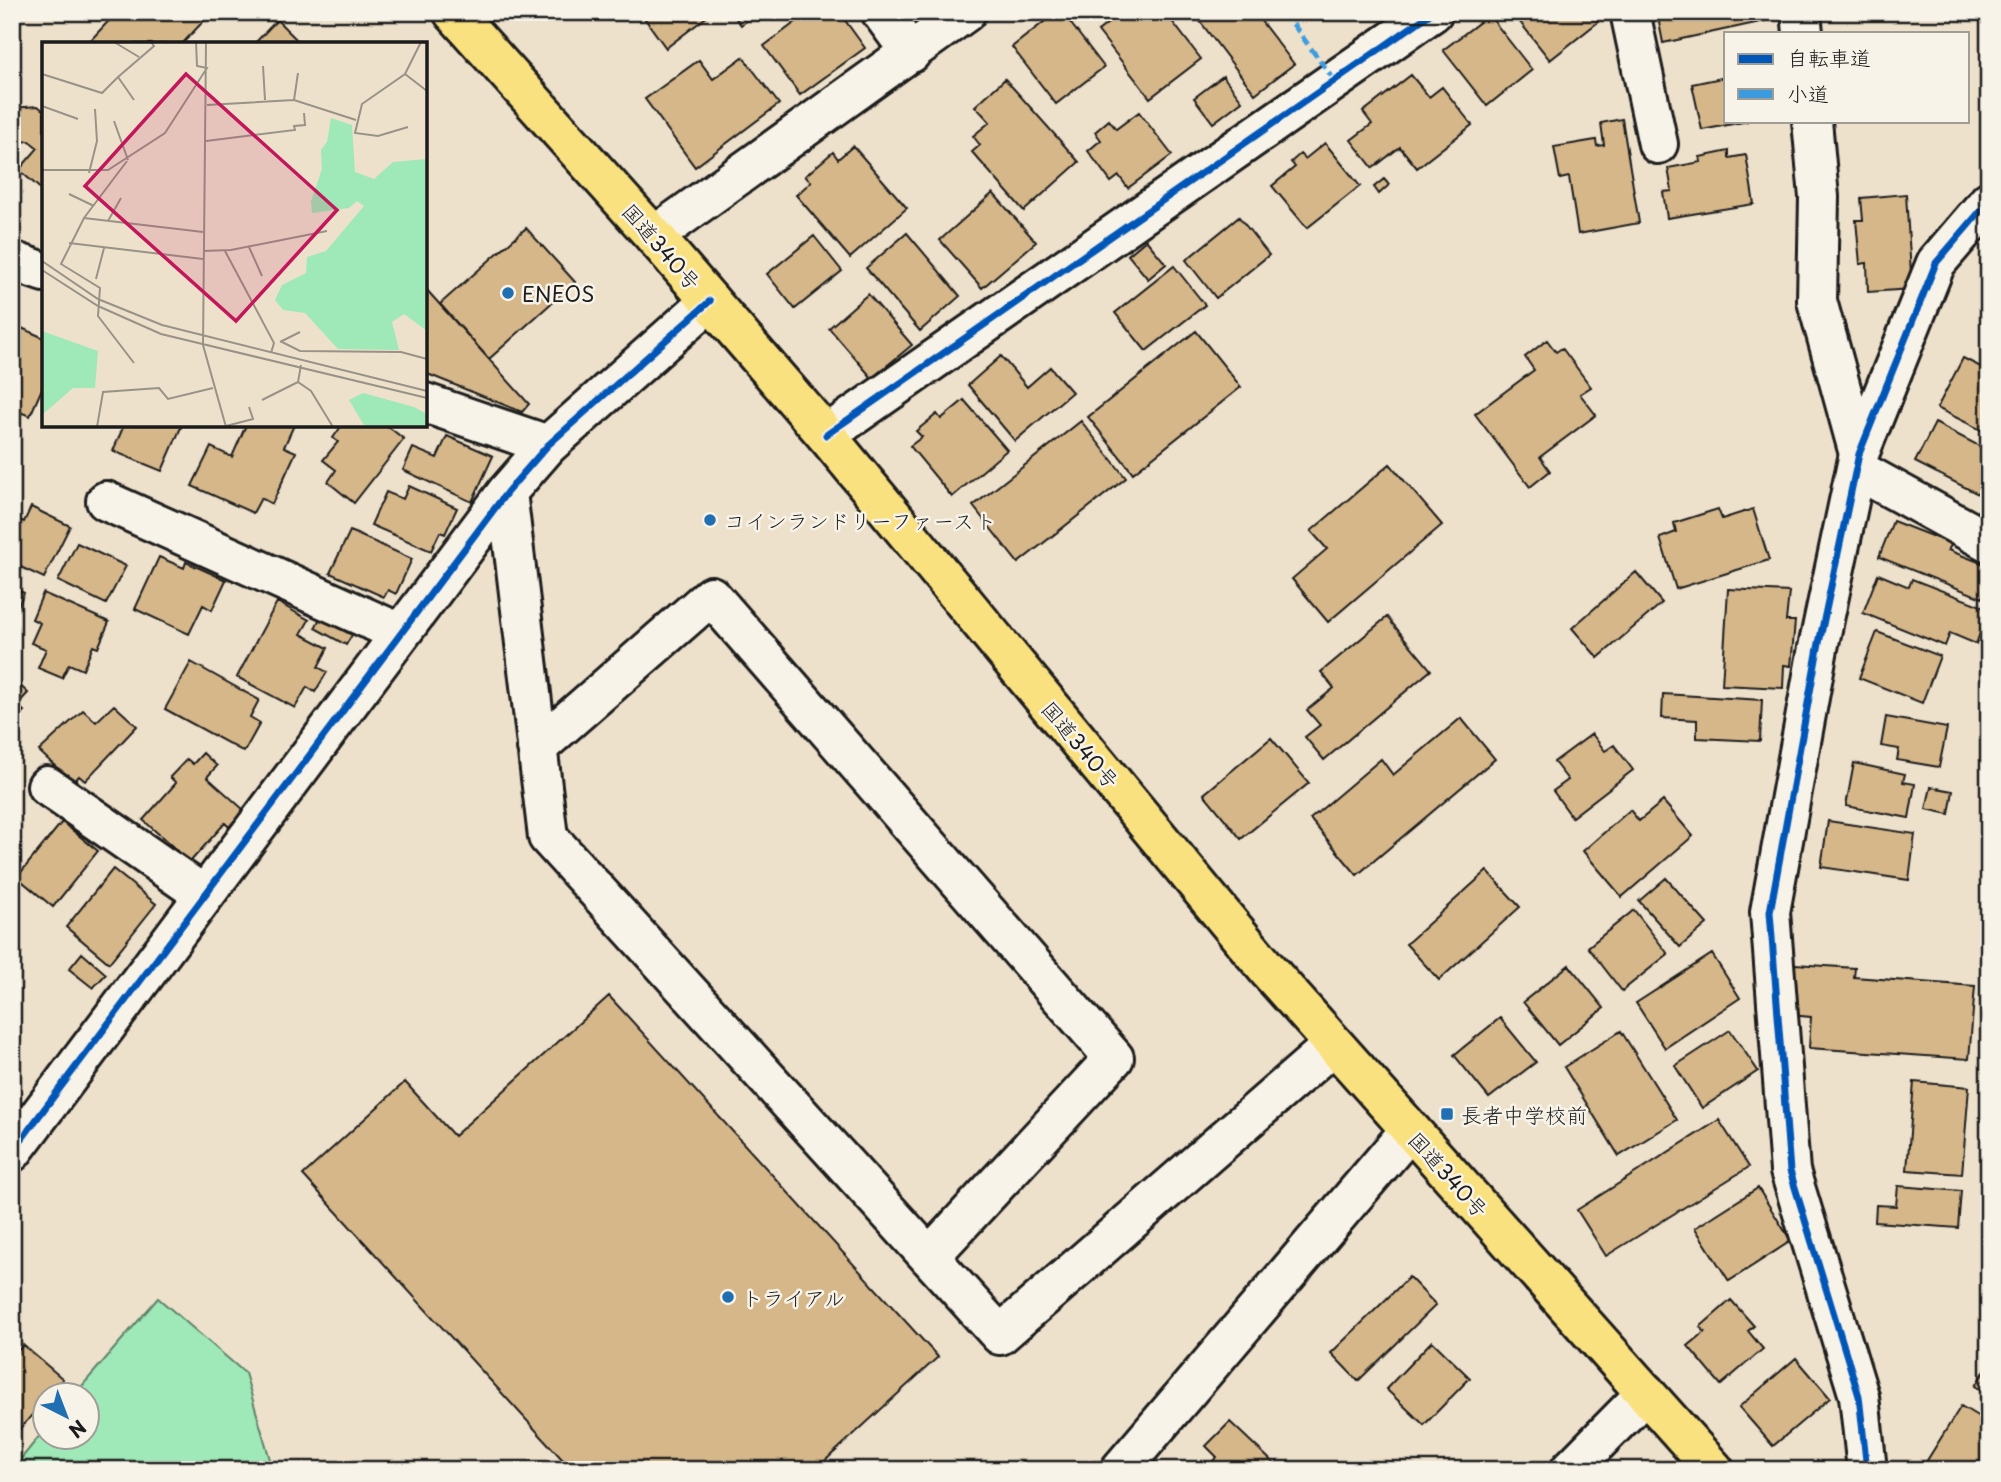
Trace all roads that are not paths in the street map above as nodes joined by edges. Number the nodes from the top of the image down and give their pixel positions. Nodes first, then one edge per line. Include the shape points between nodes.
1 (453, 12) edge
2 (881, 12) edge
3 (966, 12) edge
4 (1433, 12) edge
5 (1630, 12) edge
6 (1801, 12) edge
7 (1803, 32) edge
8 (911, 52) junction
9 (1811, 122) edge
10 (1658, 144) dead end
11 (1989, 201) edge
12 (654, 236) junction
13 (12, 261) edge
14 (42, 271) edge
15 (710, 301) junction
16 (427, 404) edge
17 (826, 435) junction
18 (548, 445) junction
19 (1858, 461) junction
20 (506, 492) junction
21 (106, 501) dead end
22 (1989, 542) edge
23 (400, 632) junction
24 (537, 748) junction
25 (47, 786) dead end
26 (204, 895) junction
27 (1333, 1045) junction
28 (1410, 1130) junction
29 (12, 1152) edge
30 (929, 1257) junction
31 (1646, 1393) junction
32 (1119, 1470) edge
33 (1570, 1470) edge
34 (1714, 1470) edge
35 (1867, 1470) edge

1 - 12 highway, 国道340号
2 - 8 street
3 - 8 street
4 - 17 street
5 - 10 street
6 - 7 street
8 - 12 street
9 - 19 street via 1819,197 1817,301
11 - 19 street via 1936,263
12 - 15 highway, 国道340号
13 - 14 street
15 - 17 highway, 国道340号
15 - 18 street
16 - 18 street
17 - 27 highway, 国道340号
18 - 20 street
19 - 22 street
19 - 35 street via 1770,912 1790,1171 1859,1396
20 - 23 street
20 - 24 street
21 - 23 street
23 - 26 street
24 - 30 street via 548,837
24 - 30 street via 711,596 1114,1058
25 - 26 street
26 - 29 street
27 - 28 highway, 国道340号
27 - 30 street via 1000,1335
28 - 31 highway, 国道340号
28 - 32 street
31 - 33 street
31 - 34 highway, 国道340号

